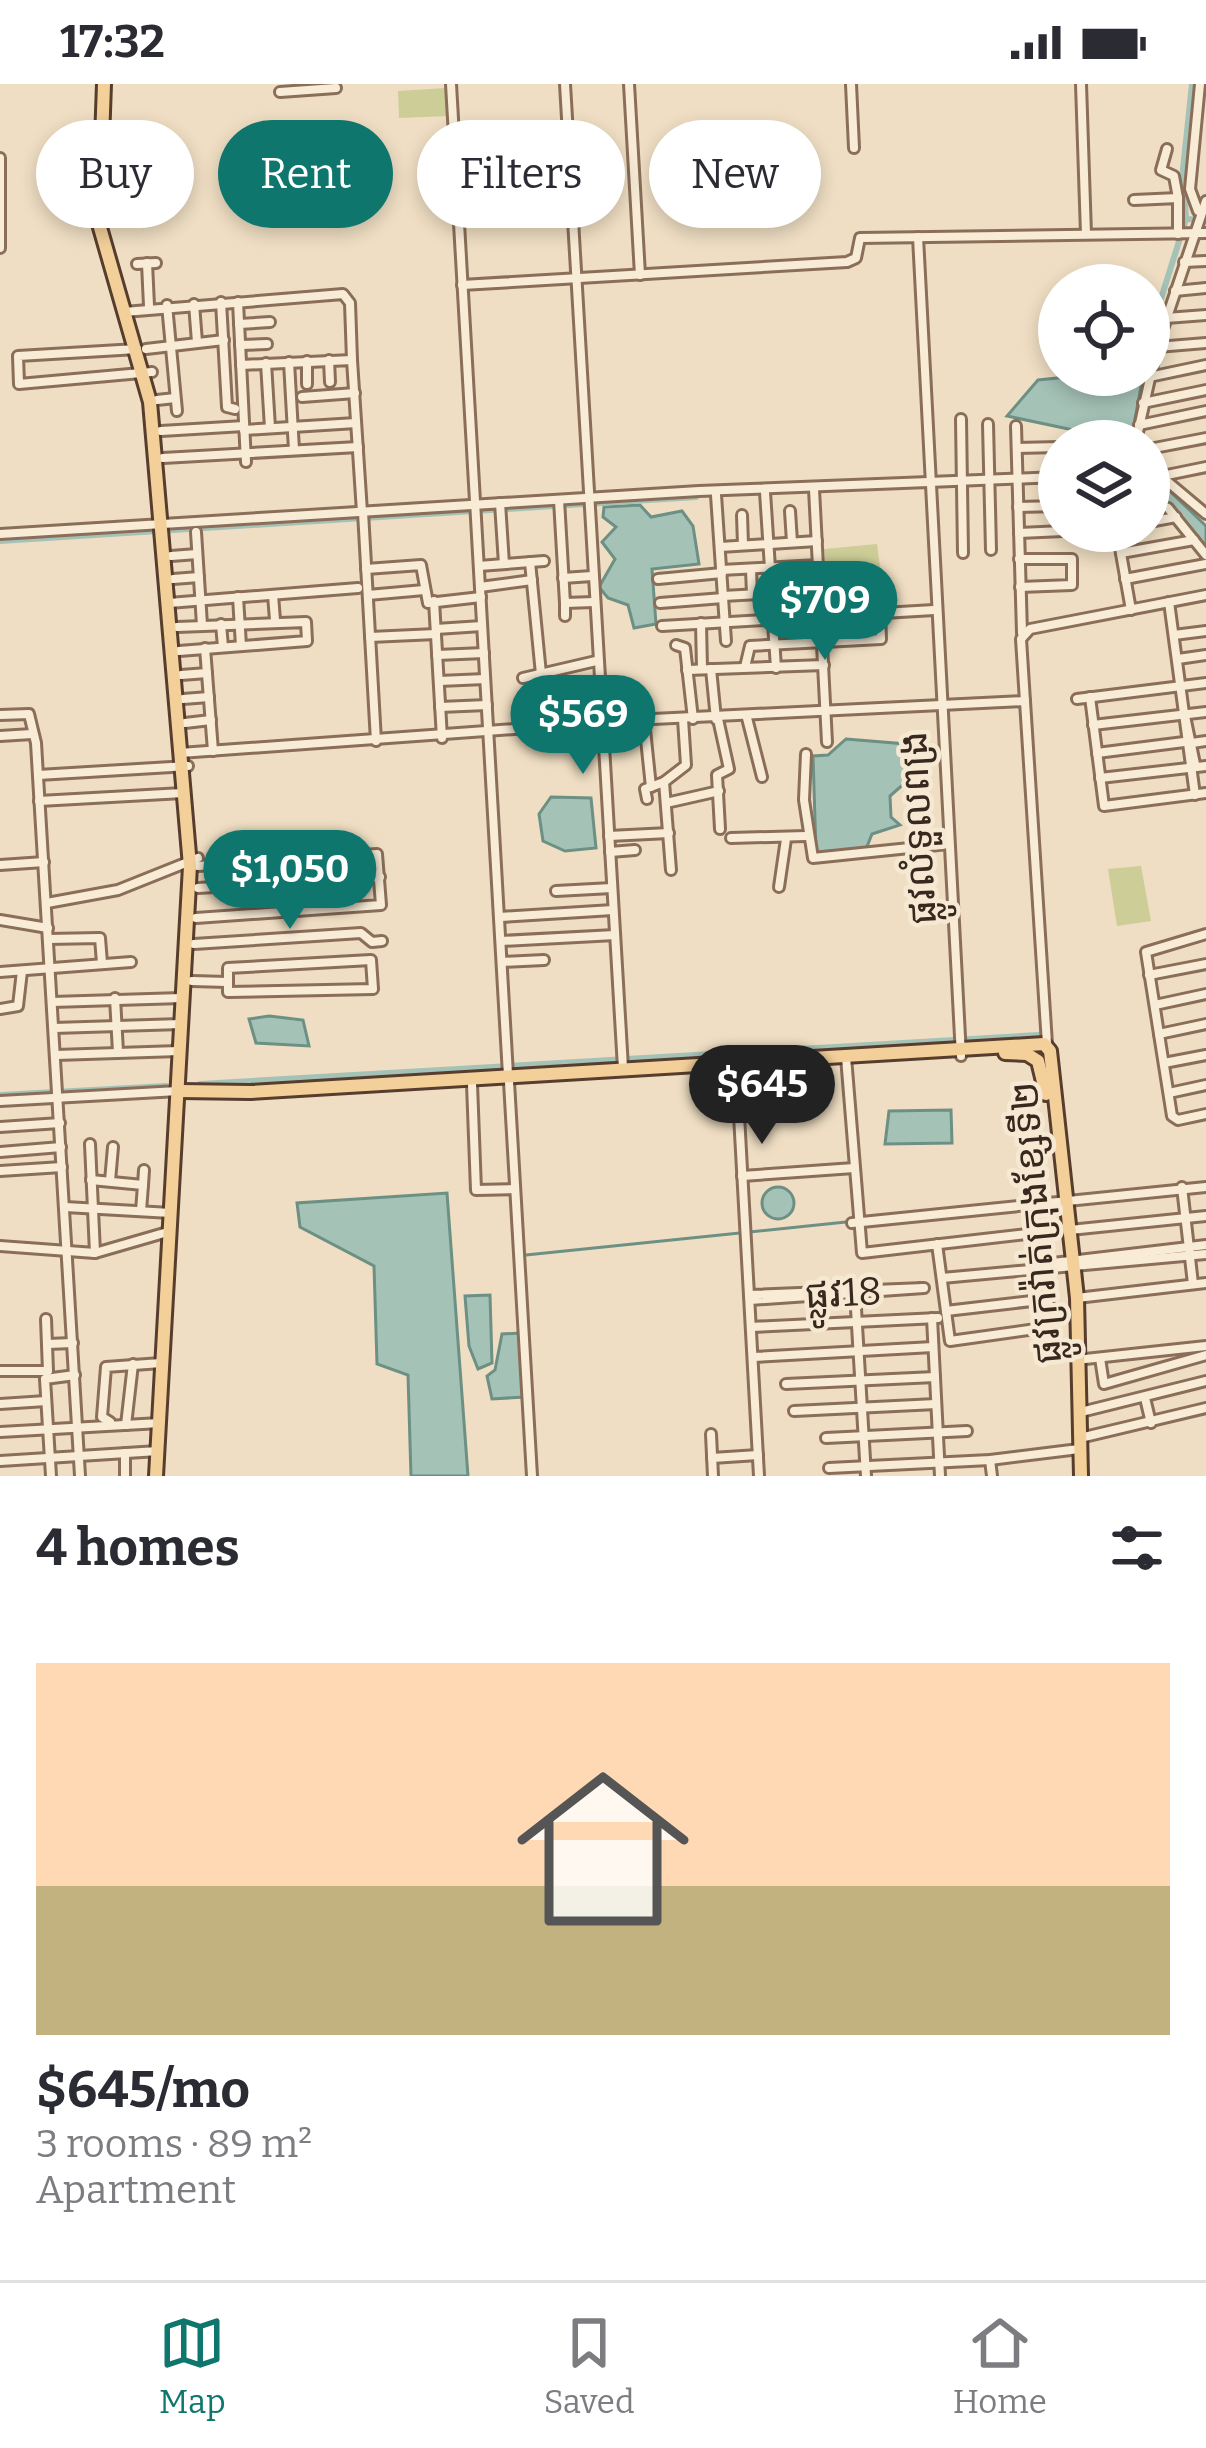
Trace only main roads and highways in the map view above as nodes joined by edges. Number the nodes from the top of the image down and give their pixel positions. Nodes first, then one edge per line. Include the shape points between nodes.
1 (108, 84) edge
2 (148, 373) junction
3 (164, 529) junction
4 (171, 603) junction
5 (183, 759) junction
6 (195, 862) junction
7 (960, 1045) junction
8 (1045, 1047) junction
9 (1011, 1052) junction
10 (508, 1072) junction
11 (1044, 1080) junction
12 (181, 1091) junction
13 (250, 1093) junction
14 (1063, 1201) junction
15 (1071, 1263) junction
16 (1076, 1360) junction
17 (1078, 1446) junction
18 (156, 1476) edge
19 (1077, 1476) edge

1 - 2 main road via 103,224
2 - 3 main road
2 - 3 main road via 158,400
3 - 4 main road
3 - 4 main road
4 - 5 main road
4 - 5 main road
5 - 6 main road
5 - 6 main road
6 - 12 main road
6 - 12 main road
7 - 8 main road, ផ្លូវក្រវ៉ាត់ក្រុងខ្សែទី២
7 - 9 main road, ផ្លូវក្រវ៉ាត់ក្រុងខ្សែទី២
7 - 10 main road, ផ្លូវក្រវ៉ាត់ក្រុងខ្សែទី២ via 847,1059
8 - 9 main road
8 - 11 main road
8 - 14 main road, ផ្លូវក្រវ៉ាត់ក្រុងខ្សែទី២
9 - 11 main road, ផ្លូវក្រវ៉ាត់ក្រុងខ្សែទី២ via 1038,1061
10 - 13 main road, ផ្លូវក្រវ៉ាត់ក្រុងខ្សែទី២
10 - 13 main road, ផ្លូវក្រវ៉ាត់ក្រុងខ្សែទី២ via 472,1084
11 - 14 main road, ផ្លូវក្រវ៉ាត់ក្រុងខ្សែទី២
12 - 13 main road, ផ្លូវក្រវ៉ាត់ក្រុងខ្សែទី២
12 - 18 main road
14 - 15 main road, ផ្លូវក្រវ៉ាត់ក្រុងខ្សែទី២
14 - 15 main road, ផ្លូវក្រវ៉ាត់ក្រុងខ្សែទី២
15 - 16 main road, ផ្លូវក្រវ៉ាត់ក្រុងខ្សែទី២
15 - 16 main road, ផ្លូវក្រវ៉ាត់ក្រុងខ្សែទី២
16 - 17 main road, ផ្លូវក្រវ៉ាត់ក្រុងខ្សែទី២
16 - 17 main road, ផ្លូវក្រវ៉ាត់ក្រុងខ្សែទី២
17 - 19 main road, ផ្លូវក្រវ៉ាត់ក្រុងខ្សែទី២

